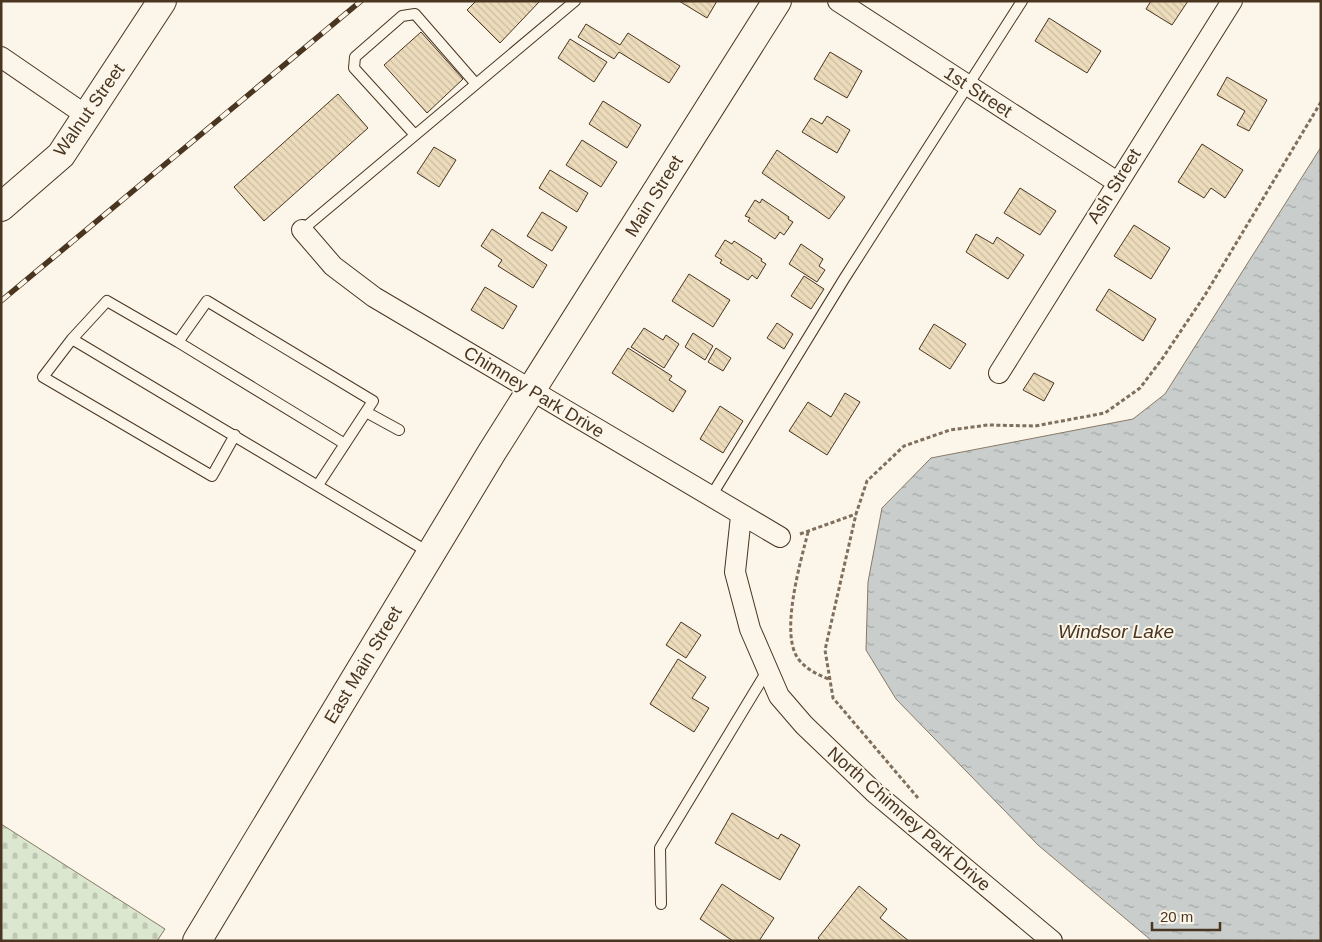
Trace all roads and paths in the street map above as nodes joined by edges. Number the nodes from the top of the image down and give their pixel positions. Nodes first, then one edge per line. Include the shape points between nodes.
1 (162, 1) edge
2 (575, 1) edge
3 (777, 1) edge
4 (838, 1) edge
5 (1022, 1) edge
6 (1232, 1) edge
7 (1, 57) edge
8 (476, 84) junction
9 (969, 86) junction
10 (1321, 102) edge
11 (87, 116) junction
12 (415, 135) junction
13 (1117, 182) junction
14 (1, 206) edge
15 (302, 230) joint
16 (72, 339) junction
17 (178, 342) junction
18 (999, 373) dead end
19 (531, 390) junction
20 (366, 412) junction
21 (399, 430) dead end
22 (235, 435) junction
23 (345, 444) junction
24 (318, 485) junction
25 (710, 498) junction
26 (856, 514) junction
27 (741, 516) junction
28 (808, 532) junction
29 (780, 537) joint
30 (431, 553) junction
31 (767, 671) junction
32 (830, 679) junction
33 (924, 804) dead end
34 (661, 904) dead end
35 (197, 941) edge
36 (1052, 941) edge

1 - 11 main road, Walnut Street
2 - 8 lane
3 - 19 main road, Main Street
4 - 9 street, 1st Street
5 - 9 lane
6 - 13 street, Ash Street
7 - 11 street
8 - 12 lane
8 - 12 lane via 415,14 402,16 355,57 354,68
9 - 13 street, 1st Street
9 - 25 lane via 844,279
10 - 26 path via 1206,295 1140,388 1105,413 1035,426 950,430 904,446 867,481
11 - 14 main road, Walnut Street via 61,155
12 - 15 lane
13 - 18 street, Ash Street
15 - 19 street, Chimney Park Drive via 352,283
16 - 17 lane via 107,301
16 - 22 lane
16 - 22 lane via 43,377 212,476
17 - 20 lane via 207,301 373,401
17 - 23 lane
19 - 25 street, Chimney Park Drive
19 - 30 main road, East Main Street
20 - 21 lane
20 - 23 lane
22 - 24 lane
23 - 24 lane
24 - 30 lane
25 - 27 street, Chimney Park Drive
26 - 28 path
26 - 32 path via 825,650
27 - 29 street, Chimney Park Drive
27 - 31 street, North Chimney Park Drive via 735,572 750,629
28 - 29 path
28 - 32 path via 791,614 792,643 798,660 814,673
30 - 35 main road, East Main Street
31 - 34 lane via 660,848
31 - 36 street, North Chimney Park Drive via 779,696 842,764
32 - 33 path via 833,698

